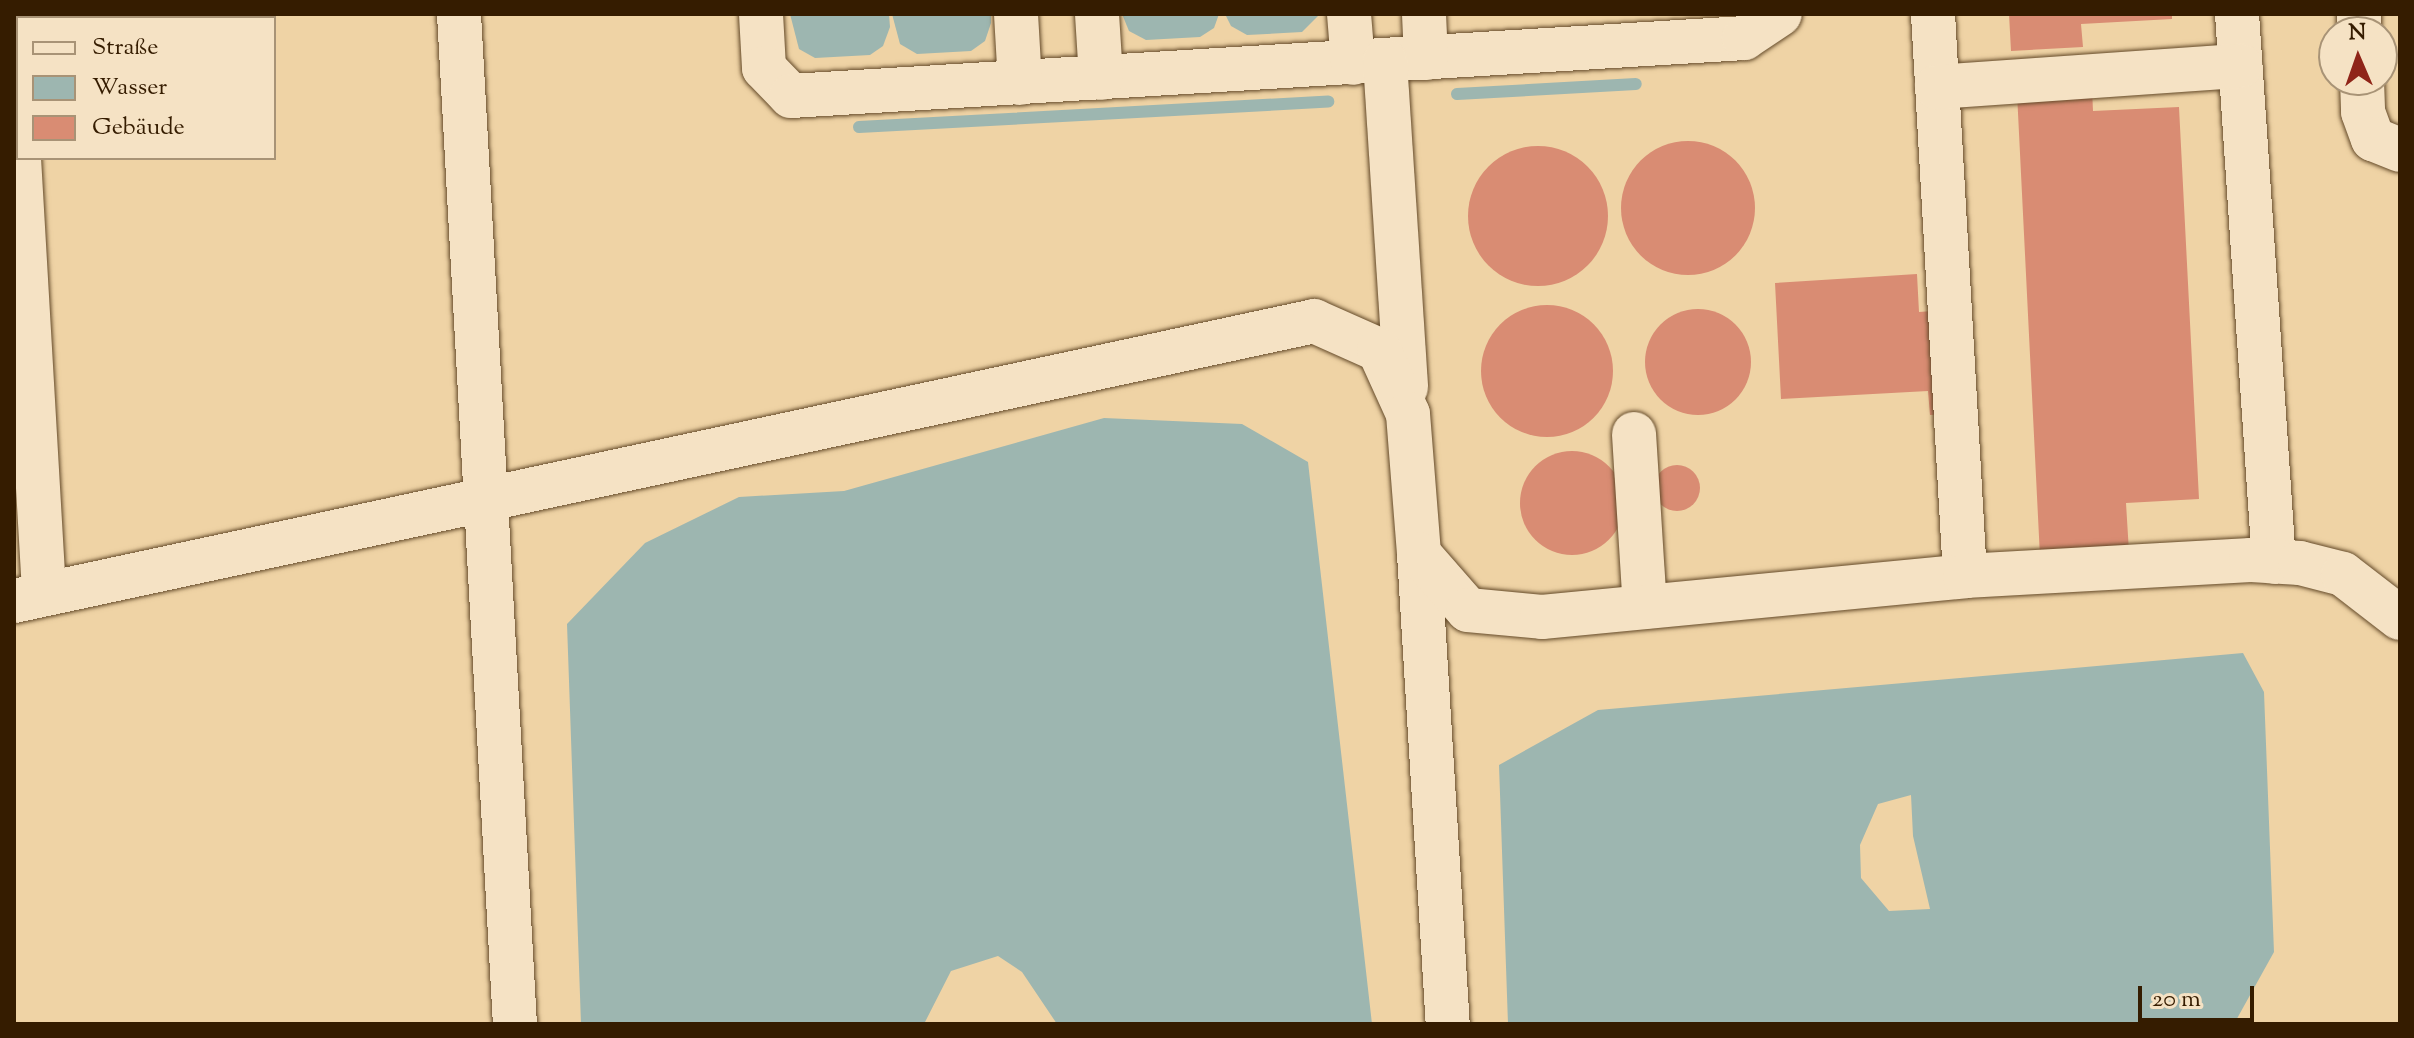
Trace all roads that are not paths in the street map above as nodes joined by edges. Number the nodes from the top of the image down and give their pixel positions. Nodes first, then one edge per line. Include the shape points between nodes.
1 (459, 14) edge
2 (761, 14) edge
3 (1016, 14) edge
4 (1097, 14) edge
5 (1349, 14) edge
6 (1424, 14) edge
7 (1780, 14) edge
8 (1933, 14) edge
9 (2237, 14) edge
10 (1388, 61) junction
11 (14, 64) edge
12 (2240, 66) junction
13 (1101, 78) junction
14 (1020, 83) junction
15 (1937, 87) junction
16 (2362, 96) edge
17 (16, 98) edge
18 (2400, 150) edge
19 (19, 160) edge
20 (1408, 414) junction
21 (1634, 434) dead end
22 (482, 497) junction
23 (1419, 554) junction
24 (2274, 562) junction
25 (1965, 576) junction
26 (29, 597) edge
27 (1645, 607) junction
28 (2400, 618) edge
29 (515, 1024) edge
30 (1448, 1024) edge

1 - 22 lane
2 - 14 lane via 764,68 791,96
3 - 14 lane
4 - 13 lane
5 - 10 lane
6 - 10 lane
7 - 10 lane via 1744,38
8 - 15 lane
9 - 12 lane
10 - 13 lane
10 - 20 lane
11 - 17 lane
12 - 15 lane
12 - 24 lane
13 - 14 lane
15 - 25 lane
16 - 18 lane via 2373,139
19 - 26 lane
20 - 22 lane via 1379,350 1314,321
20 - 23 lane
21 - 27 lane
22 - 26 lane
22 - 29 lane
23 - 27 lane via 1468,610 1542,617
23 - 30 lane
24 - 25 lane
24 - 28 lane via 2343,574
25 - 27 lane

